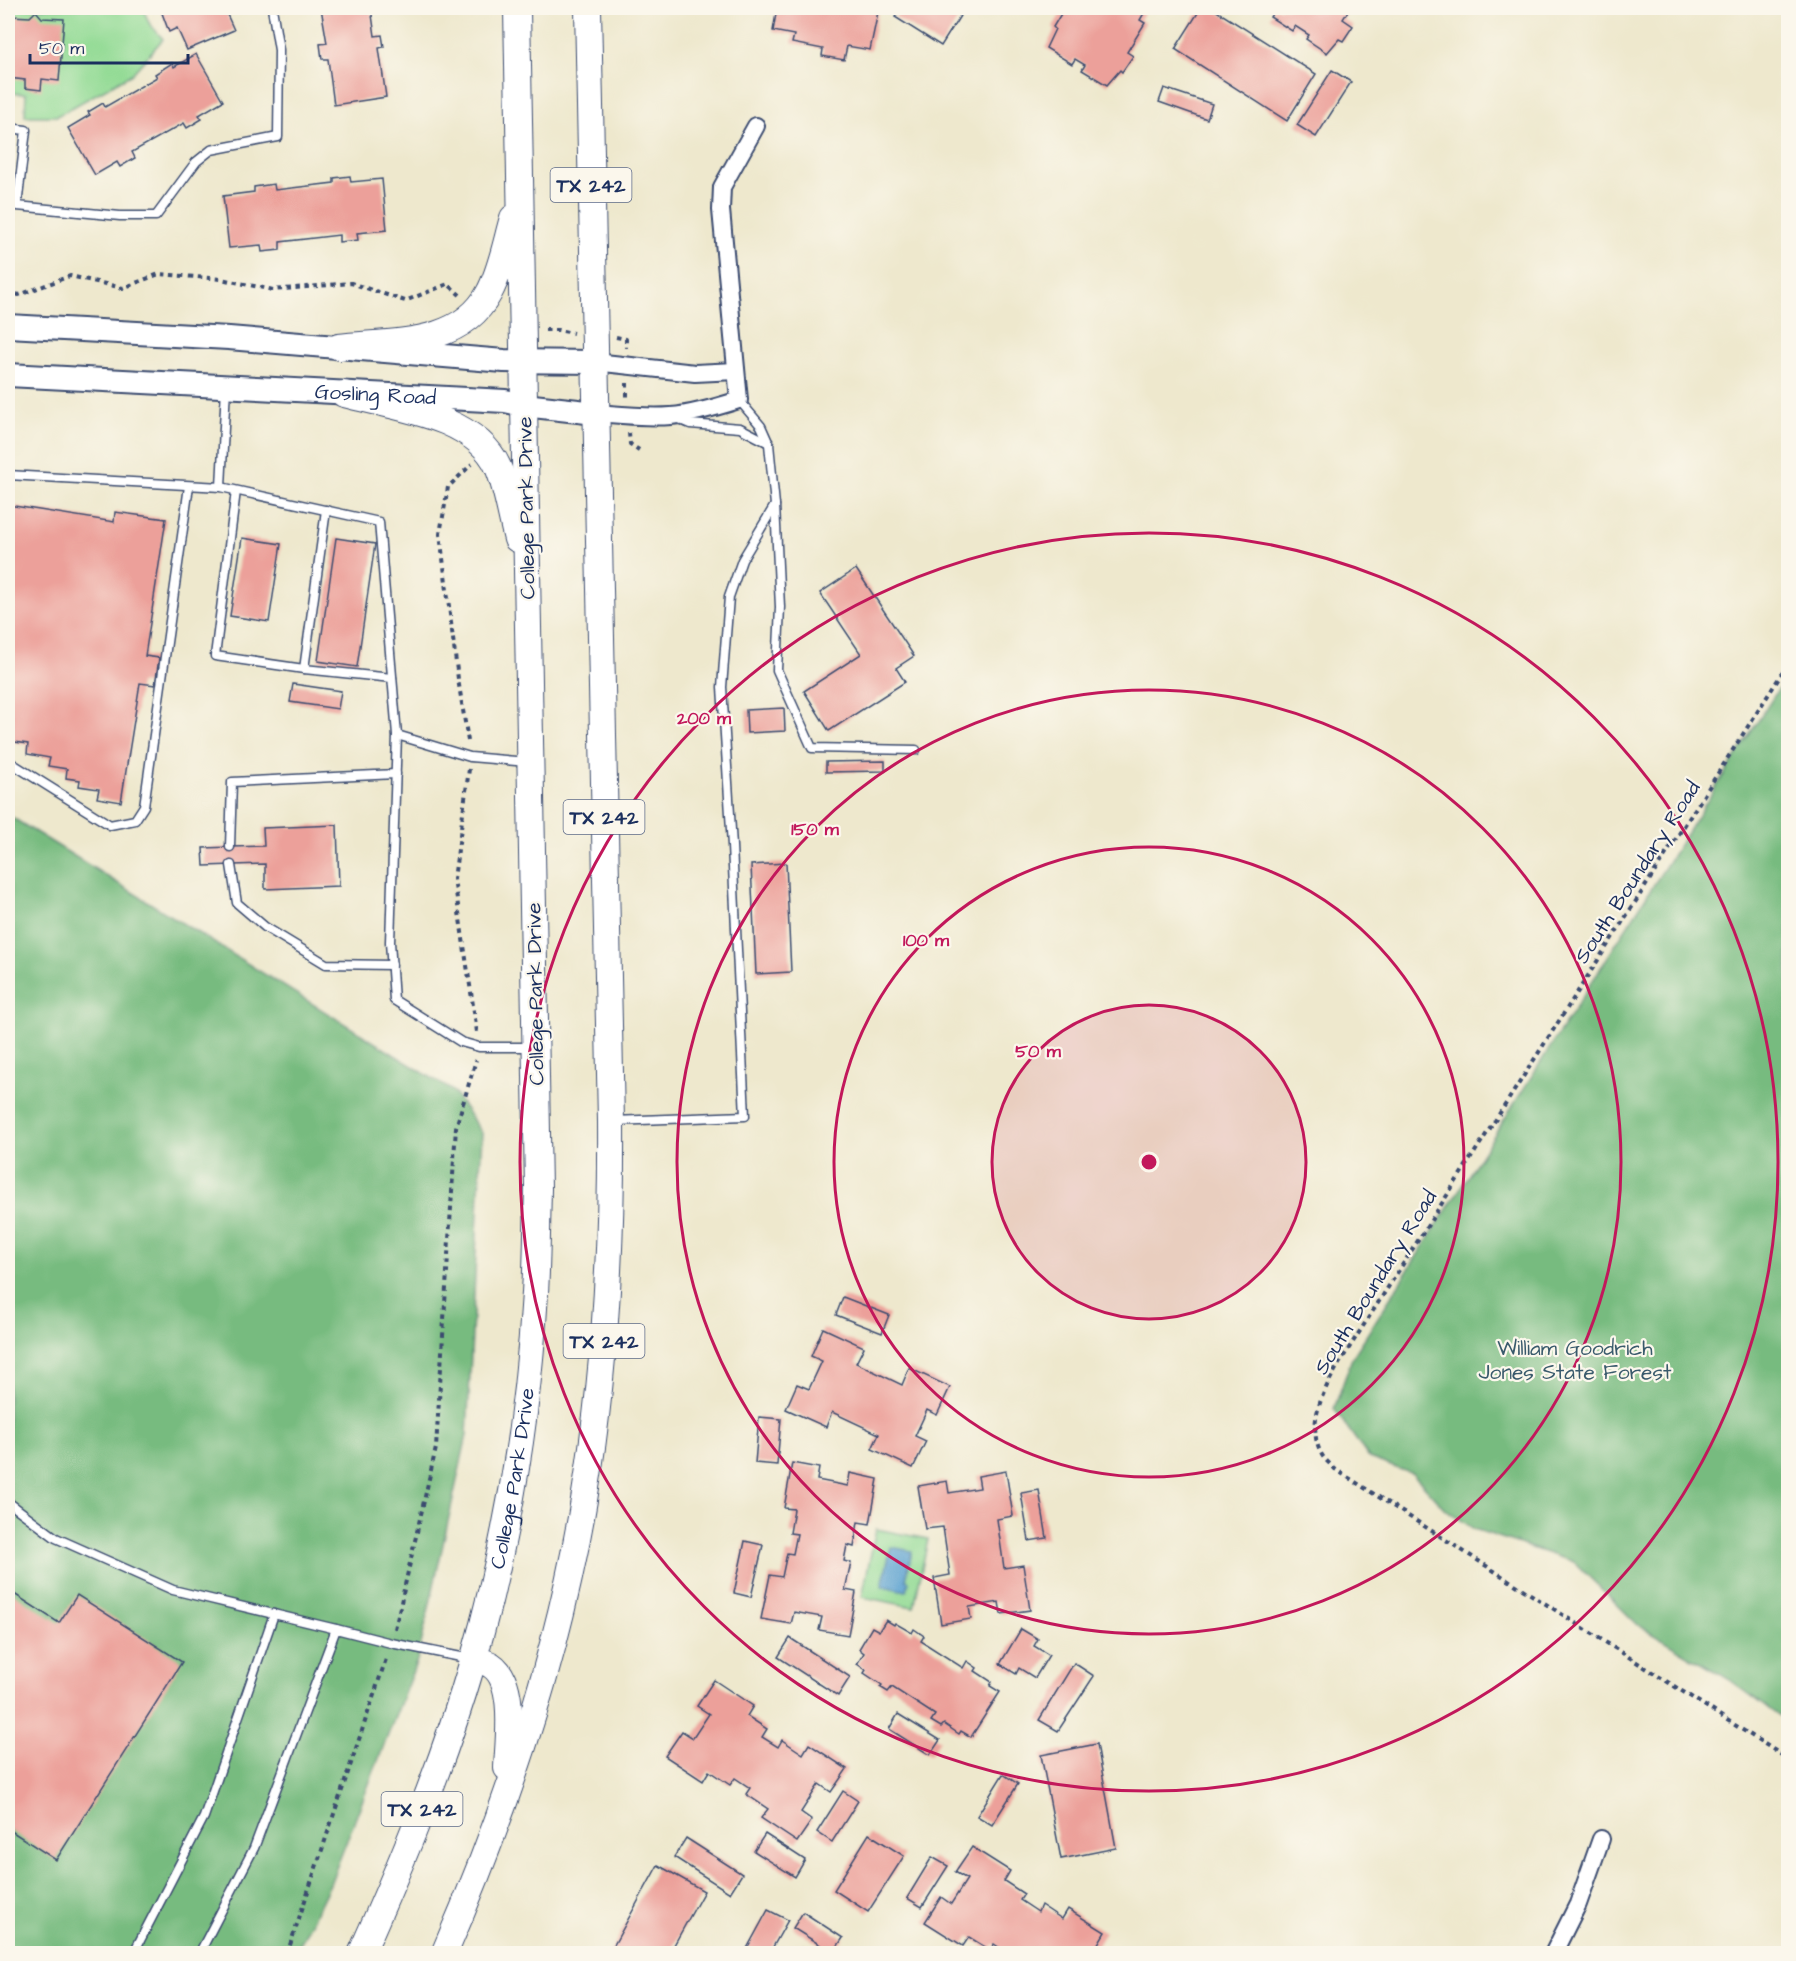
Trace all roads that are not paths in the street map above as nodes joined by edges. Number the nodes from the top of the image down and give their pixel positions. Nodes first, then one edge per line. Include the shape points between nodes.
1 (272, 8) edge
2 (517, 8) edge
3 (588, 8) edge
4 (756, 126) dead end
5 (8, 128) edge
6 (520, 195) junction
7 (8, 326) edge
8 (339, 347) junction
9 (523, 361) junction
10 (595, 362) junction
11 (736, 371) junction
12 (8, 375) edge
13 (226, 387) junction
14 (344, 394) junction
15 (739, 400) junction
16 (524, 405) junction
17 (596, 413) junction
18 (671, 416) junction
19 (769, 444) junction
20 (8, 476) edge
21 (189, 486) junction
22 (221, 487) junction
23 (236, 491) junction
24 (775, 505) junction
25 (326, 510) junction
26 (528, 581) junction
27 (304, 669) junction
28 (392, 678) junction
29 (397, 735) junction
30 (915, 750) dead end
31 (8, 761) edge
32 (531, 762) junction
33 (396, 774) junction
34 (230, 847) dead end
35 (231, 865) dead end
36 (392, 965) junction
37 (536, 1047) junction
38 (611, 1122) junction
39 (8, 1502) edge
40 (274, 1614) junction
41 (336, 1629) junction
42 (473, 1660) junction
43 (505, 1798) junction
44 (1601, 1839) dead end
45 (133, 1953) edge
46 (199, 1953) edge
47 (361, 1953) edge
48 (444, 1953) edge
49 (1553, 1953) edge

1 - 5 lane via 279,50 278,137 212,150 196,162 156,216 17,206 26,130
2 - 6 main road, College Park Drive / TX 242
3 - 10 main road, TX 242
4 - 11 street via 722,188 720,210
6 - 8 main road via 490,292 477,311 456,327 429,338
6 - 9 main road, College Park Drive / TX 242
7 - 8 main road, Gosling Road
8 - 9 main road, Gosling Road
9 - 10 main road, Gosling Road
9 - 16 main road, College Park Drive / TX 242
10 - 11 street, Gosling Road via 695,373
10 - 17 main road, TX 242
11 - 15 street
12 - 13 main road, Gosling Road
13 - 14 main road, Gosling Road
13 - 22 lane
14 - 16 main road, Gosling Road via 493,400
14 - 26 main road via 437,418 467,432 487,449 498,468
15 - 18 street, Gosling Road
15 - 19 lane
16 - 17 main road, Gosling Road
16 - 26 main road, College Park Drive / TX 242
17 - 18 street, Gosling Road
17 - 38 main road, TX 242
18 - 19 lane via 690,424 740,428
19 - 24 lane
20 - 21 lane
21 - 22 lane
21 - 31 lane via 144,806 135,820 110,825
22 - 23 lane
23 - 25 lane
23 - 27 lane via 215,656
24 - 30 lane via 780,607 777,670 812,748
24 - 38 lane via 742,561 729,597 722,687 745,1116
25 - 27 lane
25 - 28 lane via 379,522
26 - 32 main road, College Park Drive / TX 242
27 - 28 lane
28 - 29 lane
29 - 32 lane via 470,757
29 - 33 lane
32 - 37 main road, College Park Drive / TX 242
33 - 34 lane via 232,782
33 - 36 lane
35 - 36 lane via 237,903 265,927 326,964
36 - 37 lane via 394,1000 461,1042 479,1047
37 - 42 main road, College Park Drive / TX 242 via 535,1294 526,1391 512,1485
38 - 43 main road, TX 242 via 605,1333 584,1501 549,1659
39 - 40 lane via 56,1538 173,1590
40 - 41 lane
40 - 45 lane via 204,1817
41 - 42 lane
41 - 46 lane via 254,1848
42 - 43 main road via 490,1664 500,1673 505,1686 509,1731
42 - 47 main road, College Park Drive / TX 242 via 442,1757
43 - 48 main road, TX 242
44 - 49 street via 1578,1904

